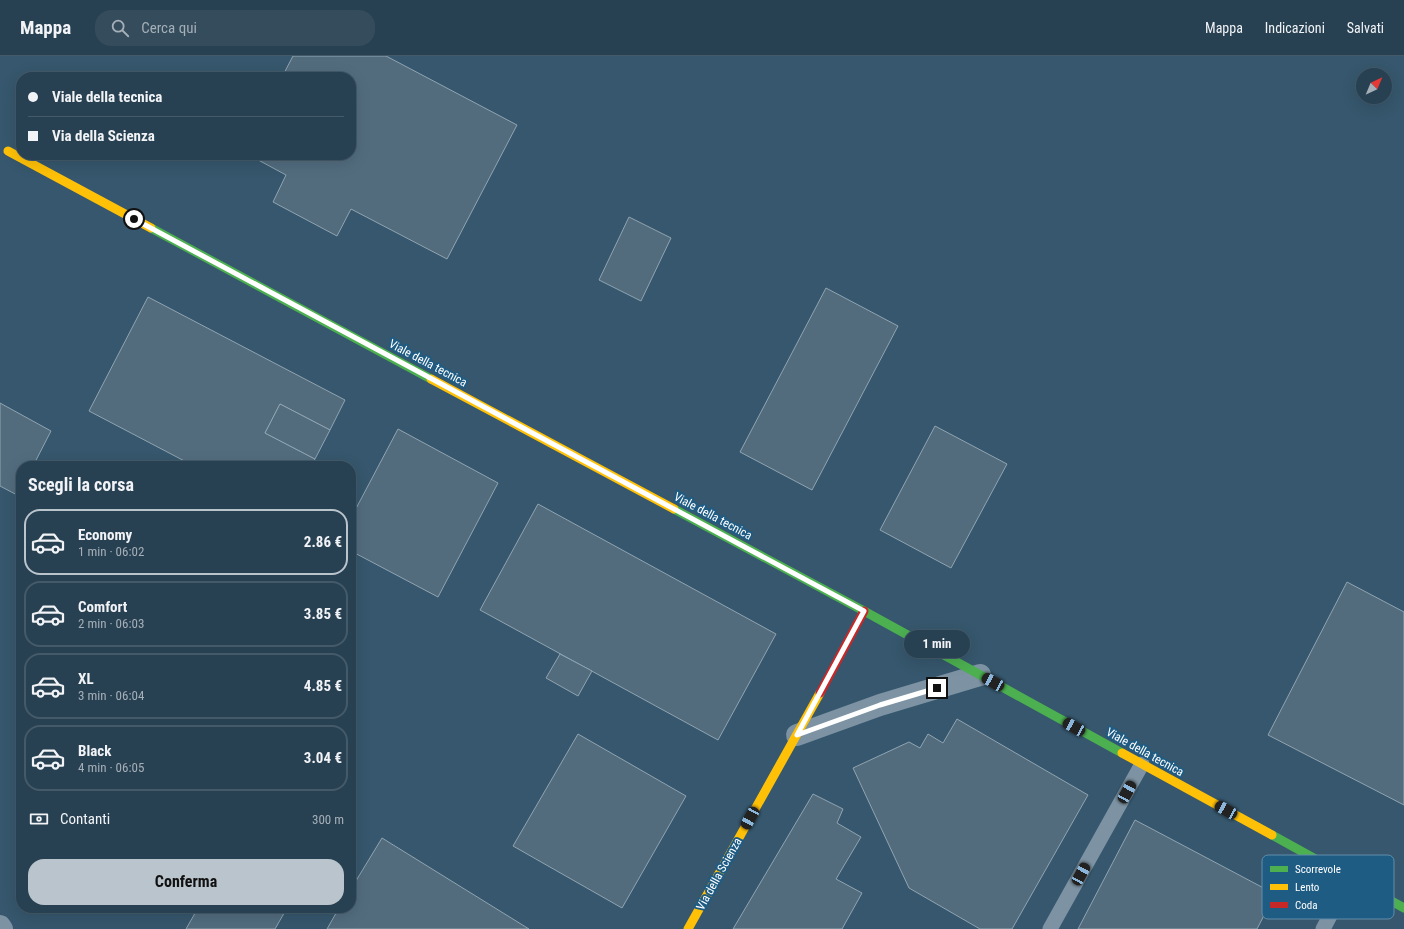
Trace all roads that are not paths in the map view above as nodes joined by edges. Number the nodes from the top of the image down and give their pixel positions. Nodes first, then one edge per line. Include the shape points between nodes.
1 (8, 151) dead end
2 (16, 155) edge
3 (25, 160) edge
4 (864, 611) junction
5 (980, 675) junction
6 (797, 735) junction
7 (1142, 764) junction
8 (1308, 855) edge
9 (1394, 902) edge
10 (1404, 908) edge
11 (1328, 919) edge
12 (0, 926) edge
13 (2, 929) edge
14 (688, 929) edge
15 (1050, 929) edge
16 (1323, 929) edge

1 - 2 street, Viale della tecnica
3 - 4 street, Viale della tecnica
4 - 5 street, Viale della tecnica
4 - 6 street, Via della Scienza
5 - 6 street via 880,705
5 - 7 street, Viale della tecnica
6 - 14 street, Via della Scienza
7 - 8 street, Viale della tecnica
7 - 15 lane
9 - 10 street, Viale della tecnica
11 - 16 lane
12 - 13 street

